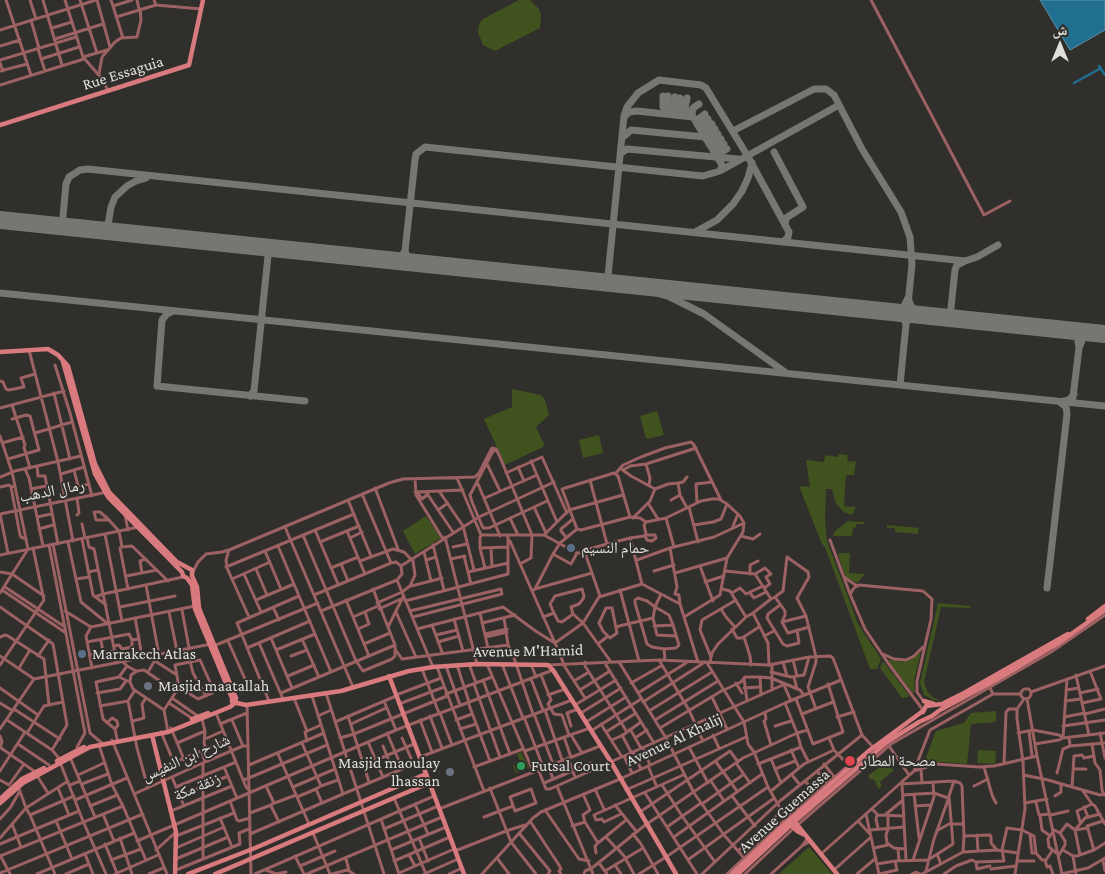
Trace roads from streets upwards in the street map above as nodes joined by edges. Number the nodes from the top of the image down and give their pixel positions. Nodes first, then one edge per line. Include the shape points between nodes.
1 (7, 0) edge
2 (30, 0) edge
3 (43, 0) edge
4 (65, 0) edge
5 (80, 0) edge
6 (97, 0) edge
7 (111, 0) edge
8 (132, 0) edge
9 (137, 0) edge
10 (154, 0) edge
11 (182, 0) edge
12 (204, 0) edge
13 (871, 0) edge
14 (82, 5) junction
15 (156, 5) junction
16 (113, 6) junction
17 (182, 7) junction
18 (68, 9) junction
19 (139, 9) junction
20 (201, 9) junction
21 (48, 16) junction
22 (116, 17) junction
23 (36, 19) junction
24 (31, 20) junction
25 (72, 22) junction
26 (103, 24) junction
27 (15, 25) junction
28 (52, 28) junction
29 (89, 28) junction
30 (0, 30) edge
31 (75, 35) junction
32 (123, 38) junction
33 (20, 40) junction
34 (55, 41) junction
35 (0, 46) edge
36 (79, 47) junction
37 (38, 48) junction
38 (109, 48) junction
39 (24, 53) junction
40 (58, 53) junction
41 (97, 53) junction
42 (84, 58) junction
43 (41, 59) junction
44 (0, 62) edge
45 (27, 64) junction
46 (62, 65) junction
47 (2, 71) edge
48 (45, 71) junction
49 (31, 75) junction
50 (99, 75) junction
51 (0, 85) edge
52 (108, 91) junction
53 (0, 125) edge
54 (1010, 201) dead end
55 (29, 350) junction
56 (0, 352) edge
57 (55, 365) dead end
58 (35, 374) junction
59 (0, 381) edge
60 (64, 391) junction
61 (54, 393) junction
62 (40, 397) junction
63 (12, 405) junction
64 (0, 408) edge
65 (14, 418) junction
66 (72, 422) junction
67 (62, 425) junction
68 (49, 430) junction
69 (35, 434) junction
70 (0, 436) edge
71 (23, 437) junction
72 (2, 443) junction
73 (696, 448) junction
74 (496, 449) junction
75 (26, 454) junction
76 (81, 456) junction
77 (8, 459) junction
78 (70, 459) junction
79 (531, 461) junction
80 (58, 462) junction
81 (487, 464) junction
82 (646, 464) junction
83 (37, 466) junction
84 (84, 467) junction
85 (518, 467) junction
86 (28, 468) junction
87 (621, 469) junction
88 (74, 470) junction
89 (12, 472) junction
90 (506, 473) junction
91 (616, 473) junction
92 (60, 474) junction
93 (537, 474) junction
94 (38, 476) junction
95 (0, 477) edge
96 (687, 477) dead end
97 (29, 478) junction
98 (415, 478) junction
99 (457, 478) junction
100 (590, 480) junction
101 (524, 481) junction
102 (554, 482) junction
103 (712, 482) junction
104 (477, 483) junction
105 (89, 484) junction
106 (678, 484) junction
107 (649, 485) junction
108 (46, 486) junction
109 (512, 486) junction
110 (0, 487) edge
111 (13, 487) junction
112 (78, 487) junction
113 (542, 487) junction
114 (375, 488) junction
115 (655, 489) junction
116 (31, 490) junction
117 (63, 490) junction
118 (463, 490) junction
119 (433, 491) junction
120 (440, 491) junction
121 (107, 492) junction
122 (416, 492) junction
123 (500, 492) junction
124 (362, 494) junction
125 (428, 495) junction
126 (624, 495) junction
127 (680, 495) junction
128 (92, 496) junction
129 (77, 498) junction
130 (485, 498) junction
131 (348, 500) junction
132 (516, 500) junction
133 (671, 500) dead end
134 (721, 500) junction
135 (65, 501) junction
136 (547, 501) junction
137 (448, 503) junction
138 (596, 503) junction
139 (648, 503) junction
140 (697, 503) junction
141 (50, 504) junction
142 (727, 504) junction
143 (35, 507) junction
144 (534, 507) junction
145 (688, 508) junction
146 (20, 510) junction
147 (438, 510) junction
148 (15, 511) junction
149 (490, 511) junction
150 (568, 511) junction
151 (522, 512) junction
152 (0, 513) edge
153 (738, 513) junction
154 (51, 514) junction
155 (354, 514) junction
156 (77, 515) dead end
157 (125, 515) junction
158 (37, 516) junction
159 (479, 517) junction
160 (632, 517) junction
161 (510, 518) junction
162 (666, 518) junction
163 (108, 519) dead end
164 (475, 519) junction
165 (573, 519) junction
166 (658, 519) junction
167 (557, 522) junction
168 (646, 522) junction
169 (744, 523) junction
170 (82, 524) dead end
171 (496, 524) junction
172 (602, 524) junction
173 (53, 525) junction
174 (694, 525) junction
175 (285, 526) junction
176 (359, 526) junction
177 (464, 526) junction
178 (733, 526) junction
179 (140, 527) junction
180 (39, 528) junction
181 (577, 529) junction
182 (128, 530) junction
183 (315, 530) junction
184 (347, 531) junction
185 (120, 532) junction
186 (362, 532) junction
187 (453, 532) junction
188 (105, 534) junction
189 (545, 534) junction
190 (760, 534) dead end
191 (303, 535) junction
192 (481, 535) junction
193 (509, 535) junction
194 (518, 535) junction
195 (532, 535) junction
196 (500, 536) junction
197 (741, 536) junction
198 (566, 537) junction
199 (85, 538) junction
200 (350, 538) junction
201 (444, 538) junction
202 (630, 538) junction
203 (2, 539) edge
204 (26, 540) junction
205 (73, 540) junction
206 (291, 540) junction
207 (830, 540) dead end
208 (68, 542) junction
209 (320, 542) junction
210 (698, 542) junction
211 (560, 543) junction
212 (58, 544) junction
213 (467, 544) junction
214 (608, 544) junction
215 (51, 545) junction
216 (278, 545) junction
217 (433, 545) junction
218 (43, 546) junction
219 (122, 547) junction
220 (453, 547) dead end
221 (508, 547) junction
222 (33, 548) junction
223 (480, 548) junction
224 (491, 548) junction
225 (672, 548) junction
226 (28, 549) junction
227 (399, 549) junction
228 (229, 550) junction
229 (386, 550) junction
230 (265, 551) junction
231 (424, 552) junction
232 (8, 553) junction
233 (577, 553) junction
234 (585, 553) junction
235 (553, 554) junction
236 (0, 555) edge
237 (470, 555) junction
238 (371, 556) junction
239 (464, 556) junction
240 (436, 557) junction
241 (146, 558) junction
242 (727, 558) junction
243 (359, 559) junction
244 (412, 559) junction
245 (451, 559) junction
246 (426, 560) junction
247 (637, 560) junction
248 (758, 561) dead end
249 (198, 562) junction
250 (270, 562) junction
251 (508, 562) junction
252 (391, 563) junction
253 (341, 564) junction
254 (520, 564) junction
255 (674, 565) junction
256 (401, 566) junction
257 (492, 566) junction
258 (700, 566) junction
259 (186, 567) junction
260 (226, 567) junction
261 (332, 568) junction
262 (485, 568) junction
263 (256, 569) junction
264 (98, 570) junction
265 (157, 570) junction
266 (474, 570) junction
267 (654, 571) dead end
268 (725, 571) junction
269 (0, 572) edge
270 (88, 572) junction
271 (429, 572) junction
272 (468, 572) junction
273 (142, 573) junction
274 (592, 573) junction
275 (675, 573) junction
276 (12, 574) junction
277 (244, 574) junction
278 (365, 574) junction
279 (753, 574) junction
280 (187, 575) junction
281 (126, 576) junction
282 (724, 576) junction
283 (89, 577) junction
284 (844, 577) junction
285 (442, 578) junction
286 (76, 579) junction
287 (232, 579) junction
288 (397, 580) junction
289 (168, 581) junction
290 (348, 581) junction
291 (431, 581) junction
292 (705, 582) junction
293 (424, 583) junction
294 (294, 584) junction
295 (471, 584) junction
296 (642, 584) junction
297 (146, 585) junction
298 (338, 585) junction
299 (410, 586) junction
300 (857, 586) junction
301 (458, 587) junction
302 (764, 588) junction
303 (128, 589) junction
304 (281, 589) junction
305 (373, 589) junction
306 (722, 589) junction
307 (2, 590) edge
308 (326, 590) junction
309 (444, 590) junction
310 (534, 590) junction
311 (620, 590) junction
312 (116, 591) junction
313 (732, 593) junction
314 (750, 593) junction
315 (103, 594) junction
316 (661, 594) junction
317 (675, 594) junction
318 (850, 594) junction
319 (267, 595) junction
320 (314, 595) junction
321 (44, 596) junction
322 (175, 596) dead end
323 (299, 596) junction
324 (600, 596) junction
325 (666, 596) junction
326 (403, 597) junction
327 (96, 598) junction
328 (461, 598) junction
329 (773, 598) junction
330 (256, 600) junction
331 (346, 600) junction
332 (736, 600) junction
333 (149, 601) junction
334 (713, 601) junction
335 (318, 603) junction
336 (106, 604) junction
337 (463, 604) junction
338 (680, 604) junction
339 (780, 605) junction
340 (196, 606) junction
341 (334, 606) junction
342 (378, 606) junction
343 (1105, 606) edge
344 (0, 607) edge
345 (120, 607) junction
346 (273, 607) junction
347 (655, 607) junction
348 (721, 608) junction
349 (304, 609) junction
350 (182, 610) junction
351 (1105, 610) edge
352 (37, 611) junction
353 (64, 611) junction
354 (321, 611) junction
355 (410, 611) junction
356 (170, 612) junction
357 (261, 612) junction
358 (365, 612) junction
359 (396, 612) junction
360 (480, 613) junction
361 (554, 613) junction
362 (753, 613) junction
363 (573, 614) junction
364 (152, 615) junction
365 (1105, 615) edge
366 (466, 616) junction
367 (515, 616) junction
368 (806, 616) junction
369 (249, 617) junction
370 (353, 617) junction
371 (412, 617) junction
372 (544, 617) junction
373 (684, 617) junction
374 (746, 617) junction
375 (135, 618) junction
376 (504, 618) junction
377 (654, 618) junction
378 (454, 619) junction
379 (278, 620) junction
380 (122, 621) junction
381 (310, 621) junction
382 (640, 621) junction
383 (782, 622) junction
384 (482, 623) junction
385 (583, 623) junction
386 (109, 624) junction
387 (628, 624) junction
388 (27, 625) junction
389 (432, 625) junction
390 (673, 625) junction
391 (654, 626) junction
392 (65, 627) junction
393 (91, 627) junction
394 (387, 627) junction
395 (759, 627) junction
396 (809, 627) junction
397 (616, 628) junction
398 (734, 628) junction
399 (70, 629) junction
400 (358, 629) junction
401 (417, 629) junction
402 (457, 630) junction
403 (797, 630) junction
404 (507, 631) junction
405 (774, 631) junction
406 (66, 633) junction
407 (390, 633) junction
408 (315, 634) junction
409 (71, 635) junction
410 (242, 635) junction
411 (436, 635) junction
412 (458, 636) junction
413 (485, 636) junction
414 (608, 636) junction
415 (676, 636) junction
416 (764, 636) junction
417 (0, 637) edge
418 (112, 637) junction
419 (744, 637) junction
420 (272, 638) junction
421 (139, 639) junction
422 (302, 639) junction
423 (48, 640) junction
424 (101, 640) junction
425 (132, 640) junction
426 (228, 640) junction
427 (16, 642) junction
428 (87, 642) junction
429 (438, 642) junction
430 (259, 643) junction
431 (555, 643) junction
432 (364, 644) junction
433 (598, 644) junction
434 (926, 644) junction
435 (212, 645) junction
436 (114, 646) junction
437 (508, 646) junction
438 (395, 647) junction
439 (247, 648) junction
440 (488, 648) junction
441 (188, 649) junction
442 (664, 649) junction
443 (30, 650) junction
444 (115, 650) junction
445 (276, 650) junction
446 (307, 650) junction
447 (463, 650) junction
448 (474, 650) junction
449 (177, 651) junction
450 (103, 652) junction
451 (880, 652) junction
452 (442, 653) junction
453 (428, 654) junction
454 (89, 655) junction
455 (158, 655) junction
456 (0, 656) edge
457 (38, 656) junction
458 (291, 656) dead end
459 (369, 656) junction
460 (416, 657) junction
461 (711, 657) junction
462 (809, 657) junction
463 (816, 657) junction
464 (142, 658) junction
465 (5, 659) junction
466 (659, 660) junction
467 (664, 660) junction
468 (793, 660) junction
469 (155, 661) junction
470 (356, 661) junction
471 (639, 661) junction
472 (123, 662) junction
473 (190, 662) junction
474 (585, 662) junction
475 (606, 662) junction
476 (611, 662) junction
477 (619, 662) junction
478 (686, 662) junction
479 (698, 662) junction
480 (707, 662) junction
481 (784, 662) junction
482 (117, 663) junction
483 (564, 663) junction
484 (457, 664) junction
485 (469, 664) junction
486 (477, 664) junction
487 (487, 664) junction
488 (502, 664) junction
489 (516, 664) junction
490 (531, 664) junction
491 (0, 665) edge
492 (175, 665) junction
493 (314, 665) junction
494 (548, 665) junction
495 (751, 665) junction
496 (770, 665) junction
497 (127, 666) junction
498 (344, 666) junction
499 (446, 666) junction
500 (661, 666) junction
501 (165, 667) junction
502 (435, 667) junction
503 (19, 668) junction
504 (92, 668) junction
505 (1104, 668) edge
506 (422, 669) junction
507 (553, 670) junction
508 (76, 671) junction
509 (136, 671) junction
510 (610, 671) junction
511 (1090, 671) junction
512 (148, 672) junction
513 (331, 672) junction
514 (589, 672) junction
515 (712, 672) junction
516 (771, 672) junction
517 (58, 674) junction
518 (666, 674) junction
519 (177, 675) junction
520 (541, 675) junction
521 (1076, 675) junction
522 (288, 676) junction
523 (389, 676) junction
524 (492, 676) junction
525 (45, 677) junction
526 (119, 677) junction
527 (319, 677) junction
528 (536, 677) junction
529 (760, 677) junction
530 (787, 677) junction
531 (796, 677) junction
532 (441, 678) junction
533 (744, 678) junction
534 (771, 678) junction
535 (34, 679) junction
536 (531, 679) junction
537 (1067, 679) junction
538 (484, 680) junction
539 (595, 680) junction
540 (616, 680) junction
541 (841, 680) junction
542 (574, 681) junction
543 (718, 681) junction
544 (128, 682) junction
545 (521, 682) junction
546 (428, 683) junction
547 (475, 683) junction
548 (632, 683) junction
549 (736, 683) junction
550 (672, 684) junction
551 (828, 684) junction
552 (988, 684) junction
553 (784, 685) junction
554 (262, 686) junction
555 (510, 686) junction
556 (179, 687) junction
557 (353, 687) junction
558 (444, 687) junction
559 (465, 687) junction
560 (760, 687) junction
561 (0, 688) edge
562 (292, 688) junction
563 (620, 688) junction
564 (565, 689) junction
565 (600, 689) junction
566 (797, 689) junction
567 (1098, 689) junction
568 (135, 690) junction
569 (580, 690) junction
570 (724, 690) junction
571 (772, 690) junction
572 (1066, 690) junction
573 (455, 691) junction
574 (498, 691) junction
575 (744, 691) junction
576 (1079, 691) junction
577 (176, 692) junction
578 (431, 692) junction
579 (1031, 692) junction
580 (97, 693) junction
581 (281, 693) junction
582 (326, 693) junction
583 (638, 693) junction
584 (678, 693) junction
585 (810, 693) junction
586 (994, 694) junction
587 (1021, 694) junction
588 (312, 695) junction
589 (396, 695) junction
590 (447, 695) junction
591 (488, 695) junction
592 (548, 695) junction
593 (761, 695) junction
594 (804, 695) junction
595 (206, 696) junction
596 (626, 697) junction
597 (712, 697) junction
598 (146, 698) junction
599 (172, 698) junction
600 (294, 698) junction
601 (479, 698) junction
602 (585, 698) junction
603 (606, 698) junction
604 (283, 699) junction
605 (796, 699) junction
606 (1025, 699) junction
607 (1101, 699) junction
608 (572, 700) junction
609 (642, 700) junction
610 (746, 700) junction
611 (19, 701) junction
612 (128, 701) junction
613 (268, 701) junction
614 (384, 701) junction
615 (683, 701) junction
616 (791, 701) junction
617 (924, 701) junction
618 (1065, 701) junction
619 (1082, 701) junction
620 (1105, 701) edge
621 (63, 702) junction
622 (435, 702) junction
623 (469, 702) junction
624 (833, 702) junction
625 (0, 703) edge
626 (169, 703) junction
627 (234, 703) junction
628 (785, 703) junction
629 (399, 704) junction
630 (941, 704) junction
631 (49, 705) junction
632 (246, 705) junction
633 (460, 705) junction
634 (631, 705) junction
635 (100, 706) junction
636 (611, 706) junction
637 (733, 706) junction
638 (930, 706) junction
639 (386, 708) junction
640 (452, 708) junction
641 (550, 708) junction
642 (578, 709) junction
643 (816, 709) junction
644 (1016, 709) junction
645 (1105, 709) edge
646 (14, 710) junction
647 (164, 710) junction
648 (331, 710) junction
649 (544, 710) junction
650 (649, 710) junction
651 (689, 710) junction
652 (923, 711) junction
653 (854, 712) junction
654 (216, 713) junction
655 (248, 713) junction
656 (403, 713) junction
657 (439, 713) junction
658 (636, 713) junction
659 (720, 713) junction
660 (765, 713) junction
661 (472, 714) junction
662 (534, 714) junction
663 (616, 714) junction
664 (802, 714) junction
665 (934, 714) junction
666 (1085, 714) junction
667 (38, 715) junction
668 (318, 716) junction
669 (348, 716) junction
670 (430, 716) junction
671 (1064, 716) junction
672 (201, 717) junction
673 (837, 717) junction
674 (929, 717) junction
675 (0, 718) edge
676 (391, 718) junction
677 (524, 718) junction
678 (194, 720) junction
679 (232, 720) junction
680 (420, 720) junction
681 (456, 720) junction
682 (655, 720) junction
683 (1105, 720) edge
684 (6, 721) junction
685 (133, 721) junction
686 (791, 721) junction
687 (34, 722) junction
688 (335, 722) junction
689 (512, 722) junction
690 (586, 722) junction
691 (641, 722) junction
692 (744, 722) junction
693 (106, 723) junction
694 (621, 723) junction
695 (220, 724) junction
696 (350, 724) junction
697 (476, 724) junction
698 (601, 724) junction
699 (696, 724) junction
700 (1087, 724) junction
701 (321, 725) junction
702 (407, 725) junction
703 (500, 726) junction
704 (571, 726) dead end
705 (775, 726) dead end
706 (1063, 726) junction
707 (660, 728) junction
708 (115, 729) junction
709 (460, 729) junction
710 (590, 729) junction
711 (727, 729) junction
712 (0, 730) edge
713 (170, 730) junction
714 (205, 730) junction
715 (396, 730) junction
716 (490, 730) junction
717 (628, 730) junction
718 (647, 730) junction
719 (808, 730) junction
720 (223, 731) junction
721 (307, 731) junction
722 (1031, 731) junction
723 (162, 732) junction
724 (606, 732) junction
725 (26, 733) junction
726 (90, 733) junction
727 (324, 733) junction
728 (797, 733) junction
729 (1018, 733) junction
730 (1103, 733) edge
731 (85, 734) junction
732 (354, 734) junction
733 (387, 734) junction
734 (480, 734) junction
735 (152, 735) junction
736 (570, 735) junction
737 (862, 735) junction
738 (1089, 735) junction
739 (0, 736) edge
740 (622, 736) junction
741 (713, 736) junction
742 (135, 737) junction
743 (564, 737) junction
744 (746, 737) junction
745 (1069, 737) junction
746 (340, 738) junction
747 (402, 738) dead end
748 (635, 738) junction
749 (666, 738) junction
750 (829, 738) junction
751 (1063, 738) junction
752 (60, 739) junction
753 (204, 739) junction
754 (114, 740) junction
755 (227, 740) junction
756 (464, 740) junction
757 (555, 740) junction
758 (612, 740) junction
759 (307, 741) junction
760 (703, 741) junction
761 (177, 742) junction
762 (368, 742) junction
763 (302, 743) junction
764 (654, 743) junction
765 (1104, 743) edge
766 (18, 744) junction
767 (101, 744) junction
768 (414, 744) junction
769 (546, 744) junction
770 (1035, 744) junction
771 (1092, 744) junction
772 (327, 745) junction
773 (452, 745) junction
774 (772, 745) junction
775 (243, 746) junction
776 (248, 746) junction
777 (357, 746) junction
778 (383, 746) dead end
779 (600, 746) junction
780 (889, 746) junction
781 (1070, 746) junction
782 (1077, 746) junction
783 (406, 747) junction
784 (536, 747) junction
785 (689, 747) junction
786 (801, 747) junction
787 (0, 748) edge
788 (442, 748) junction
789 (642, 748) junction
790 (719, 748) junction
791 (875, 749) junction
792 (52, 750) junction
793 (204, 750) junction
794 (524, 750) junction
795 (790, 750) junction
796 (834, 750) junction
797 (78, 751) junction
798 (231, 751) junction
799 (344, 752) junction
800 (395, 752) junction
801 (432, 752) junction
802 (632, 752) junction
803 (754, 752) junction
804 (582, 753) junction
805 (278, 754) junction
806 (307, 754) junction
807 (510, 754) junction
808 (674, 754) junction
809 (839, 754) junction
810 (10, 755) junction
811 (1079, 755) junction
812 (387, 756) junction
813 (623, 756) junction
814 (1032, 756) junction
815 (1037, 756) junction
816 (1094, 756) junction
817 (70, 757) junction
818 (500, 757) junction
819 (570, 757) junction
820 (332, 758) junction
821 (411, 758) dead end
822 (1105, 758) edge
823 (183, 759) junction
824 (420, 759) junction
825 (771, 759) junction
826 (1022, 759) junction
827 (375, 760) junction
828 (695, 760) junction
829 (60, 761) junction
830 (490, 761) junction
831 (560, 761) junction
832 (795, 761) junction
833 (808, 761) junction
834 (236, 762) junction
835 (610, 762) junction
836 (716, 762) junction
837 (737, 762) junction
838 (104, 763) junction
839 (174, 763) junction
840 (204, 763) junction
841 (24, 764) junction
842 (283, 764) junction
843 (553, 764) junction
844 (758, 764) junction
845 (824, 764) junction
846 (1004, 764) junction
847 (49, 765) junction
848 (364, 765) junction
849 (649, 765) junction
850 (249, 766) junction
851 (312, 766) junction
852 (391, 766) dead end
853 (548, 766) junction
854 (679, 766) junction
855 (224, 767) junction
856 (474, 767) junction
857 (850, 767) junction
858 (984, 767) junction
859 (990, 767) junction
860 (160, 768) junction
861 (402, 768) junction
862 (543, 768) junction
863 (799, 768) junction
864 (921, 768) junction
865 (188, 769) junction
866 (538, 769) junction
867 (595, 769) junction
868 (641, 769) junction
869 (775, 769) junction
870 (1073, 769) junction
871 (1086, 769) dead end
872 (335, 770) junction
873 (573, 770) junction
874 (0, 771) edge
875 (533, 771) junction
876 (817, 771) junction
877 (701, 772) junction
878 (723, 772) junction
879 (914, 772) junction
880 (36, 773) junction
881 (632, 773) junction
882 (108, 774) junction
883 (426, 774) junction
884 (564, 774) junction
885 (744, 774) junction
886 (762, 774) junction
887 (987, 774) junction
888 (1057, 774) dead end
889 (78, 775) junction
890 (684, 775) junction
891 (792, 775) junction
892 (909, 775) junction
893 (1024, 775) junction
894 (202, 776) junction
895 (228, 776) junction
896 (288, 776) junction
897 (559, 776) junction
898 (172, 777) junction
899 (317, 777) junction
900 (383, 777) junction
901 (575, 777) junction
902 (127, 778) junction
903 (249, 778) junction
904 (620, 778) junction
905 (653, 778) junction
906 (834, 778) junction
907 (554, 779) junction
908 (988, 779) junction
909 (1042, 779) junction
910 (0, 780) edge
911 (244, 780) junction
912 (338, 780) junction
913 (1103, 780) edge
914 (164, 781) junction
915 (805, 781) junction
916 (954, 781) junction
917 (370, 782) junction
918 (687, 782) junction
919 (709, 782) junction
920 (731, 782) junction
921 (69, 783) junction
922 (81, 783) junction
923 (429, 783) junction
924 (544, 783) junction
925 (750, 783) junction
926 (781, 783) junction
927 (922, 783) junction
928 (934, 783) junction
929 (112, 784) junction
930 (561, 784) junction
931 (827, 784) junction
932 (901, 784) junction
933 (1061, 784) junction
934 (662, 785) junction
935 (800, 785) junction
936 (232, 786) junction
937 (266, 786) junction
938 (321, 786) junction
939 (557, 786) junction
940 (974, 786) dead end
941 (19, 787) junction
942 (176, 787) junction
943 (246, 787) junction
944 (293, 787) junction
945 (657, 787) junction
946 (768, 787) junction
947 (1072, 787) junction
948 (58, 788) junction
949 (148, 788) junction
950 (203, 788) junction
951 (356, 788) junction
952 (490, 788) junction
953 (895, 788) junction
954 (316, 789) junction
955 (595, 789) junction
956 (626, 790) junction
957 (484, 791) junction
958 (737, 791) junction
959 (771, 791) junction
960 (1083, 791) junction
961 (250, 792) junction
962 (718, 792) junction
963 (48, 793) junction
964 (645, 793) junction
965 (694, 793) junction
966 (934, 793) junction
967 (134, 794) junction
968 (343, 794) junction
969 (583, 794) junction
970 (668, 794) junction
971 (816, 794) junction
972 (903, 794) junction
973 (914, 794) junction
974 (86, 795) junction
975 (117, 795) junction
976 (243, 795) junction
977 (1104, 795) edge
978 (180, 796) junction
979 (297, 796) junction
980 (434, 796) junction
981 (732, 796) junction
982 (1055, 796) dead end
983 (949, 797) junction
984 (0, 798) edge
985 (75, 798) junction
986 (203, 798) junction
987 (237, 798) junction
988 (394, 798) junction
989 (631, 798) junction
990 (774, 799) junction
991 (1047, 799) junction
992 (903, 800) junction
993 (64, 801) junction
994 (230, 801) junction
995 (724, 801) junction
996 (360, 802) junction
997 (563, 802) junction
998 (1036, 802) junction
999 (0, 803) edge
1000 (322, 803) junction
1001 (701, 803) junction
1002 (996, 803) dead end
1003 (1025, 803) junction
1004 (273, 804) junction
1005 (415, 804) junction
1006 (652, 804) junction
1007 (1092, 804) junction
1008 (615, 805) junction
1009 (777, 805) junction
1010 (931, 805) junction
1011 (90, 806) junction
1012 (123, 806) junction
1013 (184, 806) junction
1014 (514, 806) junction
1015 (674, 806) junction
1016 (740, 806) junction
1017 (915, 806) junction
1018 (1084, 807) junction
1019 (26, 808) junction
1020 (438, 808) junction
1021 (604, 809) junction
1022 (872, 809) junction
1023 (545, 810) junction
1024 (79, 811) junction
1025 (171, 811) junction
1026 (303, 811) junction
1027 (398, 811) junction
1028 (782, 811) junction
1029 (1068, 811) dead end
1030 (204, 812) junction
1031 (363, 812) junction
1032 (499, 812) junction
1033 (639, 812) junction
1034 (234, 813) junction
1035 (250, 813) junction
1036 (708, 813) junction
1037 (103, 814) junction
1038 (142, 814) junction
1039 (419, 814) junction
1040 (621, 814) junction
1041 (866, 814) junction
1042 (1100, 814) junction
1043 (30, 815) junction
1044 (69, 815) junction
1045 (877, 815) junction
1046 (1050, 815) junction
1047 (659, 816) junction
1048 (682, 816) junction
1049 (887, 816) junction
1050 (904, 816) junction
1051 (1040, 816) junction
1052 (95, 817) junction
1053 (442, 817) junction
1054 (484, 817) dead end
1055 (748, 817) junction
1056 (1088, 817) junction
1057 (220, 818) junction
1058 (250, 818) junction
1059 (0, 819) edge
1060 (381, 819) junction
1061 (129, 820) junction
1062 (626, 820) junction
1063 (56, 821) junction
1064 (83, 821) junction
1065 (403, 821) junction
1066 (791, 821) junction
1067 (858, 821) junction
1068 (279, 822) junction
1069 (530, 822) junction
1070 (585, 822) junction
1071 (1080, 822) junction
1072 (716, 823) junction
1073 (917, 823) junction
1074 (12, 824) junction
1075 (174, 824) junction
1076 (309, 824) junction
1077 (367, 824) junction
1078 (424, 824) junction
1079 (646, 824) junction
1080 (952, 824) junction
1081 (963, 824) junction
1082 (1104, 824) edge
1083 (924, 825) junction
1084 (202, 826) junction
1085 (526, 826) junction
1086 (572, 826) junction
1087 (689, 826) junction
1088 (755, 826) junction
1089 (446, 827) junction
1090 (667, 827) junction
1091 (904, 827) junction
1092 (110, 828) junction
1093 (224, 828) junction
1094 (878, 828) junction
1095 (888, 828) junction
1096 (1088, 828) junction
1097 (36, 829) junction
1098 (249, 829) junction
1099 (384, 829) junction
1100 (506, 830) junction
1101 (870, 830) junction
1102 (938, 830) junction
1103 (1022, 830) junction
1104 (1054, 830) junction
1105 (1075, 830) junction
1106 (60, 831) junction
1107 (134, 832) junction
1108 (407, 832) junction
1109 (520, 832) junction
1110 (1060, 832) junction
1111 (313, 833) junction
1112 (634, 833) junction
1113 (176, 834) junction
1114 (250, 834) junction
1115 (428, 834) junction
1116 (724, 834) junction
1117 (151, 835) junction
1118 (977, 835) junction
1119 (1049, 835) junction
1120 (90, 836) junction
1121 (696, 836) junction
1122 (871, 836) junction
1123 (964, 836) junction
1124 (17, 837) junction
1125 (202, 837) junction
1126 (228, 837) junction
1127 (450, 837) junction
1128 (606, 837) junction
1129 (674, 837) junction
1130 (0, 838) edge
1131 (120, 838) junction
1132 (418, 838) junction
1133 (40, 839) junction
1134 (919, 839) junction
1135 (114, 840) junction
1136 (388, 840) junction
1137 (808, 840) junction
1138 (137, 841) junction
1139 (412, 841) junction
1140 (511, 842) junction
1141 (598, 843) junction
1142 (1105, 843) edge
1143 (0, 844) edge
1144 (105, 844) junction
1145 (888, 844) junction
1146 (66, 845) junction
1147 (318, 846) junction
1148 (374, 846) junction
1149 (733, 846) junction
1150 (21, 847) junction
1151 (232, 847) junction
1152 (681, 847) junction
1153 (96, 848) junction
1154 (141, 848) junction
1155 (176, 848) junction
1156 (202, 848) junction
1157 (616, 848) junction
1158 (643, 848) junction
1159 (704, 848) junction
1160 (874, 848) junction
1161 (423, 849) junction
1162 (898, 849) junction
1163 (905, 849) junction
1164 (156, 850) junction
1165 (250, 850) junction
1166 (391, 850) junction
1167 (454, 850) junction
1168 (997, 850) junction
1169 (1002, 850) junction
1170 (1063, 850) junction
1171 (1094, 850) junction
1172 (335, 851) dead end
1173 (738, 851) junction
1174 (978, 851) junction
1175 (1052, 851) junction
1176 (416, 852) junction
1177 (963, 852) junction
1178 (596, 853) dead end
1179 (1018, 853) junction
1180 (46, 854) junction
1181 (85, 854) junction
1182 (820, 854) junction
1183 (937, 854) junction
1184 (0, 855) edge
1185 (127, 855) junction
1186 (158, 855) junction
1187 (410, 855) junction
1188 (1059, 855) junction
1189 (1080, 855) junction
1190 (295, 856) junction
1191 (322, 856) junction
1192 (957, 856) junction
1193 (1073, 856) junction
1194 (666, 857) junction
1195 (145, 858) dead end
1196 (346, 858) junction
1197 (497, 858) junction
1198 (876, 858) junction
1199 (176, 859) junction
1200 (203, 859) junction
1201 (458, 859) junction
1202 (625, 859) junction
1203 (689, 859) junction
1204 (745, 859) junction
1205 (1104, 859) edge
1206 (72, 860) junction
1207 (112, 860) junction
1208 (250, 860) junction
1209 (428, 860) junction
1210 (906, 860) junction
1211 (913, 860) junction
1212 (928, 860) junction
1213 (1045, 860) junction
1214 (394, 861) junction
1215 (589, 861) junction
1216 (898, 861) junction
1217 (990, 861) junction
1218 (1004, 861) junction
1219 (1017, 861) junction
1220 (1034, 861) dead end
1221 (715, 862) junction
1222 (976, 862) junction
1223 (421, 863) junction
1224 (599, 863) junction
1225 (89, 864) junction
1226 (877, 864) junction
1227 (941, 864) junction
1228 (962, 864) junction
1229 (615, 865) junction
1230 (654, 865) junction
1231 (300, 866) junction
1232 (327, 866) junction
1233 (414, 866) junction
1234 (1016, 866) junction
1235 (52, 868) junction
1236 (129, 868) junction
1237 (164, 868) junction
1238 (462, 868) junction
1239 (592, 868) junction
1240 (990, 868) junction
1241 (1002, 868) junction
1242 (8, 870) junction
1243 (265, 870) junction
1244 (349, 870) junction
1245 (76, 872) edge
1246 (176, 872) edge
1247 (286, 872) dead end
1248 (606, 872) edge
1249 (835, 872) edge
1250 (1075, 872) edge
1251 (1105, 872) edge
1252 (0, 873) edge
1253 (10, 874) edge
1254 (37, 874) edge
1255 (54, 874) edge
1256 (66, 874) edge
1257 (93, 874) edge
1258 (106, 874) edge
1259 (116, 874) edge
1260 (132, 874) edge
1261 (150, 874) edge
1262 (167, 874) edge
1263 (188, 874) edge
1264 (215, 874) edge
1265 (251, 874) edge
1266 (255, 874) edge
1267 (305, 874) edge
1268 (331, 874) edge
1269 (354, 874) edge
1270 (384, 874) edge
1271 (399, 874) edge
1272 (425, 874) edge
1273 (449, 874) edge
1274 (464, 874) edge
1275 (482, 874) edge
1276 (509, 874) edge
1277 (536, 874) edge
1278 (548, 874) edge
1279 (561, 874) edge
1280 (584, 874) edge
1281 (594, 874) edge
1282 (620, 874) edge
1283 (634, 874) edge
1284 (640, 874) edge
1285 (658, 874) edge
1286 (676, 874) edge
1287 (697, 874) edge
1288 (702, 874) edge
1289 (727, 874) edge
1290 (732, 874) edge
1291 (738, 874) edge
1292 (745, 874) edge
1293 (771, 874) edge
1294 (857, 874) edge
1295 (879, 874) edge
1296 (912, 874) edge
1297 (923, 874) edge
1298 (944, 874) edge
1299 (992, 874) edge
1300 (1015, 874) edge
1301 (1053, 874) edge
1302 (1062, 874) edge

1 - 27 street
2 - 23 street
3 - 21 street
4 - 18 street
5 - 14 street
6 - 14 street
6 - 26 street
7 - 16 street
8 - 16 street
9 - 19 street
10 - 15 street
11 - 17 street
12 - 20 street, Rue Essaguia
13 - 54 street via 984,215
14 - 18 street
14 - 29 street
15 - 17 street
15 - 19 street
16 - 22 street
17 - 20 street
18 - 21 street
18 - 25 street
19 - 22 street
19 - 32 street via 137,37
20 - 52 street, Rue Essaguia via 189,65
21 - 23 street
21 - 28 street
22 - 32 street
23 - 24 street
24 - 27 street
24 - 37 street
25 - 28 street
25 - 31 street
26 - 29 street
26 - 38 street
27 - 30 street
27 - 33 street
28 - 34 street
29 - 31 street
29 - 41 street
31 - 34 street
31 - 36 street
32 - 38 street
33 - 35 street
33 - 39 street
34 - 37 street
34 - 40 street
36 - 40 street
36 - 42 street
37 - 39 street
37 - 43 street
38 - 41 street
38 - 50 street via 101,60
39 - 44 street
39 - 45 street
40 - 43 street
40 - 46 street
41 - 42 street
42 - 46 street
42 - 50 street
43 - 48 street
44 - 47 street
45 - 47 street
45 - 49 street
46 - 48 street
48 - 49 street
49 - 51 street
50 - 52 street
52 - 53 street, Rue Essaguia
55 - 56 street
55 - 58 street
55 - 121 street via 48,349 63,360 90,464
57 - 60 street
58 - 59 street via 21,378 24,386 9,390
58 - 62 street
60 - 61 street
60 - 66 street
61 - 62 street
61 - 67 street
62 - 63 street
62 - 68 street
63 - 64 street
63 - 65 street
65 - 69 street via 30,416
65 - 71 street
66 - 67 street
66 - 76 street
67 - 68 street
67 - 78 street
68 - 69 street
68 - 80 street
69 - 75 street via 40,450
70 - 72 street
71 - 72 street
71 - 75 street
72 - 77 street
73 - 82 street
73 - 87 street via 691,442 665,448 631,461
73 - 103 street
74 - 81 street
74 - 90 street
74 - 99 street via 492,448 477,475
75 - 77 street
75 - 86 street
76 - 78 street
76 - 84 street
77 - 89 street
78 - 80 street
79 - 85 street
79 - 93 street
79 - 102 street via 543,458
80 - 83 street
80 - 92 street
81 - 104 street
81 - 123 street
82 - 87 street
82 - 107 street
83 - 86 street
83 - 94 street
84 - 88 street
84 - 105 street
85 - 90 street
85 - 101 street
86 - 89 street
86 - 97 street
87 - 91 street
87 - 107 street
88 - 92 street
88 - 112 street
89 - 95 street
89 - 111 street
90 - 109 street
91 - 100 street
91 - 126 street
92 - 117 street
93 - 101 street
93 - 113 street
94 - 97 street
94 - 108 street via 45,476
96 - 106 street
97 - 116 street
98 - 99 street
98 - 114 street via 396,480
98 - 122 street
99 - 118 street
100 - 138 street
100 - 150 street via 562,488
101 - 109 street
102 - 113 street
102 - 150 street
103 - 134 street
103 - 140 street via 696,484
104 - 130 street
104 - 159 street via 470,498
105 - 112 street
105 - 128 street
106 - 115 street
106 - 127 street
107 - 115 street
108 - 116 street
108 - 141 street
109 - 123 street
109 - 132 street
110 - 111 street
111 - 146 street
111 - 148 street
112 - 117 street
113 - 132 street
113 - 136 street
114 - 124 street
114 - 227 street
115 - 139 street
116 - 143 street
117 - 135 street
118 - 120 street
118 - 164 street
119 - 120 street
119 - 122 street
119 - 125 street
120 - 137 street
121 - 128 street, رمال الدهب
121 - 157 street
121 - 179 street
122 - 125 street via 420,498
122 - 201 street
123 - 130 street
124 - 131 street
124 - 229 street
125 - 147 street
126 - 138 street
126 - 160 street
127 - 133 street
127 - 145 street
128 - 129 street, رمال الدهب
129 - 135 street, رمال الدهب
129 - 156 street via 80,513
130 - 149 street
131 - 155 street
131 - 175 street
132 - 149 street
132 - 151 street
134 - 140 street
134 - 142 street
135 - 141 street, رمال الدهب
135 - 205 street
136 - 144 street
136 - 167 street
137 - 147 street
137 - 177 street
138 - 150 street
138 - 172 street
139 - 160 street
139 - 166 street
140 - 145 street
141 - 143 street, رمال الدهب
141 - 154 street
142 - 153 street
142 - 174 street via 718,521
143 - 146 street, رمال الدهب
143 - 158 street
144 - 151 street
144 - 189 street
145 - 162 street
145 - 174 street
146 - 148 street, رمال الدهب
146 - 204 street
147 - 187 street
148 - 152 street, رمال الدهب
148 - 204 street via 21,538
149 - 159 street
149 - 171 street
150 - 165 street
150 - 167 street
151 - 161 street
151 - 195 street
152 - 203 street
153 - 169 street
153 - 178 street
154 - 158 street
154 - 173 street
155 - 176 street
155 - 183 street
157 - 179 street
157 - 182 street
158 - 180 street
159 - 164 street
159 - 171 street via 484,529
160 - 168 street
160 - 172 street
161 - 171 street
161 - 194 street
162 - 166 street
162 - 225 street
163 - 185 street
164 - 177 street
164 - 192 street
165 - 181 street
165 - 198 street via 561,529
166 - 168 street
167 - 189 street
168 - 202 street via 645,535
169 - 178 street
169 - 197 street
170 - 199 street
171 - 196 street
172 - 181 street
172 - 214 street
173 - 180 street
173 - 212 street
174 - 210 street
175 - 206 street
175 - 228 street
176 - 184 street
176 - 186 street
177 - 187 street
177 - 213 street
178 - 210 street
179 - 182 street
179 - 259 street
179 - 280 street
180 - 218 street
181 - 198 street
182 - 185 street
183 - 191 street
183 - 209 street
184 - 200 street
184 - 209 street
185 - 188 street
185 - 219 street
186 - 200 street
186 - 238 street
187 - 201 street
188 - 199 street
188 - 312 street
189 - 195 street
189 - 211 street
190 - 197 street via 751,539
191 - 206 street
191 - 308 street
192 - 196 street
192 - 223 street
193 - 194 street
193 - 196 street
193 - 221 street
193 - 254 street
194 - 195 street
195 - 254 street via 531,558
197 - 242 street
198 - 211 street
199 - 205 street
199 - 264 street via 89,547 94,549
199 - 270 street
200 - 243 street
201 - 217 street
201 - 245 street
202 - 214 street
202 - 247 street
203 - 232 street
204 - 226 street
205 - 208 street
206 - 216 street
206 - 320 street
207 - 284 street
208 - 212 street
208 - 286 street
209 - 261 street
210 - 225 street
211 - 233 street
211 - 235 street
212 - 215 street
213 - 220 street
213 - 237 street
214 - 234 street
215 - 218 street
215 - 353 street
216 - 230 street
216 - 294 street
217 - 231 street
217 - 240 street
218 - 222 street
219 - 241 street via 132,546
219 - 281 street
221 - 224 street
221 - 251 street
222 - 226 street
222 - 321 street
223 - 224 street
223 - 262 street
224 - 257 street
225 - 247 street
225 - 255 street
226 - 232 street
226 - 276 street
227 - 229 street
227 - 244 street
228 - 249 street via 206,554
228 - 260 street
229 - 238 street
229 - 252 street
230 - 250 street
230 - 260 street
231 - 244 street
231 - 246 street
232 - 236 street
233 - 234 street
233 - 235 street via 571,564
234 - 274 street
235 - 310 street
237 - 239 street
237 - 266 street
238 - 243 street
239 - 245 street
239 - 272 street
240 - 246 street
240 - 285 street
241 - 265 street
241 - 273 street via 140,561
242 - 258 street
242 - 268 street
243 - 253 street
243 - 278 street
244 - 256 street
244 - 299 street via 416,572
245 - 301 street
246 - 271 street
247 - 296 street
248 - 279 street via 750,565
249 - 259 street
249 - 280 street
250 - 263 street
250 - 304 street
251 - 257 street
251 - 295 street via 508,574
252 - 256 street
252 - 278 street
253 - 261 street
253 - 290 street
254 - 310 street
255 - 267 street
255 - 275 street
256 - 288 street via 402,574
257 - 262 street
258 - 275 street
258 - 292 street
259 - 280 street
259 - 280 street via 192,569
260 - 287 street
261 - 298 street
262 - 266 street
263 - 277 street
263 - 319 street
264 - 270 street
264 - 315 street
265 - 273 street
265 - 289 street
266 - 272 street
268 - 279 street
268 - 282 street
269 - 276 street
270 - 283 street
271 - 291 street
271 - 293 street
272 - 295 street
273 - 281 street
274 - 310 street
274 - 324 street
275 - 317 street
276 - 307 street
276 - 321 street
277 - 287 street
277 - 330 street
278 - 290 street
279 - 302 street
279 - 302 street via 766,568 771,574 766,577 770,584
280 - 289 street
280 - 340 street
281 - 303 street
282 - 292 street
282 - 306 street
283 - 286 street
283 - 327 street
284 - 300 street
284 - 318 street
285 - 291 street
285 - 309 street
286 - 386 street via 82,604
287 - 369 street
288 - 305 street
288 - 326 street
289 - 297 street
290 - 298 street
291 - 293 street
292 - 334 street
293 - 299 street
294 - 304 street
294 - 323 street
295 - 301 street
296 - 311 street
296 - 316 street
297 - 303 street
297 - 333 street
298 - 308 street
299 - 326 street
300 - 318 street
300 - 434 street via 923,591 931,597
301 - 309 street
301 - 328 street
302 - 314 street
302 - 314 street via 754,598
302 - 329 street
303 - 312 street
304 - 319 street
305 - 331 street
305 - 342 street
306 - 313 street
306 - 334 street
307 - 352 street
308 - 320 street
308 - 341 street
309 - 326 street
310 - 372 street
311 - 324 street
311 - 387 street
312 - 315 street
312 - 345 street
313 - 314 street via 739,588 745,594
313 - 332 street
315 - 327 street
315 - 336 street
316 - 325 street
316 - 347 street
317 - 325 street
317 - 338 street via 679,595
318 - 451 street via 865,629
319 - 330 street
320 - 335 street
321 - 352 street
322 - 333 street
323 - 346 street
323 - 349 street
324 - 385 street
325 - 338 street
326 - 342 street
326 - 342 street
326 - 355 street
326 - 359 street
327 - 336 street
328 - 337 street
328 - 337 street via 501,589 502,594
328 - 355 street
329 - 339 street
329 - 362 street
329 - 368 street via 782,591 787,558 808,572 809,576 796,598
330 - 357 street
331 - 341 street
331 - 370 street
332 - 348 street
332 - 374 street
333 - 345 street
333 - 364 street
334 - 373 street
335 - 349 street
335 - 354 street
336 - 386 street
337 - 366 street
337 - 371 street
338 - 373 street
339 - 383 street via 786,615
339 - 405 street via 768,614
340 - 350 street
340 - 435 street
341 - 354 street
341 - 470 street
342 - 358 street
342 - 394 street
343 - 552 street
344 - 388 street
345 - 380 street
346 - 357 street
346 - 379 street
347 - 377 street
347 - 382 street via 641,598 636,599
347 - 390 street via 668,613
348 - 398 street
348 - 461 street via 702,620 700,627
349 - 379 street
349 - 381 street
350 - 356 street
350 - 441 street
351 - 552 street via 1060,642
352 - 388 street
352 - 392 street
352 - 406 street
353 - 392 street
353 - 393 street
353 - 399 street
354 - 498 street
355 - 371 street
356 - 364 street
356 - 449 street
357 - 369 street
358 - 370 street
358 - 400 street via 369,624
359 - 394 street
359 - 460 street
360 - 366 street
360 - 367 street via 503,607
360 - 384 street
361 - 363 street via 562,622
361 - 363 street via 550,604 555,596 582,589 583,599 571,607
361 - 372 street
362 - 374 street
362 - 395 street
363 - 385 street
364 - 375 street
364 - 455 street
365 - 552 street via 1067,642
366 - 378 street
366 - 448 street
367 - 376 street
367 - 431 street
368 - 383 street
368 - 396 street
369 - 410 street via 237,623
370 - 400 street
371 - 401 street
372 - 431 street
373 - 479 street
374 - 398 street
375 - 380 street
375 - 421 street
376 - 384 street
376 - 404 street
377 - 382 street
377 - 391 street
378 - 389 street
378 - 402 street
379 - 410 street
380 - 386 street
381 - 408 street
381 - 420 street
382 - 387 street
382 - 442 street via 649,645
383 - 403 street via 788,633
384 - 413 street
385 - 431 street
385 - 433 street
386 - 393 street
386 - 418 street
387 - 397 street
387 - 471 street
388 - 423 street
388 - 427 street
389 - 401 street
389 - 411 street
390 - 391 street
390 - 415 street
391 - 415 street via 658,636
392 - 399 street
392 - 406 street
393 - 428 street via 86,635
394 - 407 street
395 - 416 street
395 - 419 street
396 - 403 street
396 - 463 street
397 - 414 street via 617,632 610,638
397 - 414 street via 612,608 606,608 599,622
398 - 419 street via 737,638
398 - 461 street via 718,644
399 - 409 street
400 - 432 street
401 - 453 street
402 - 411 street
402 - 412 street
403 - 405 street via 799,643 786,646
404 - 413 street
404 - 437 street
405 - 416 street
406 - 409 street
406 - 508 street
407 - 432 street
407 - 438 street
408 - 422 street
408 - 513 street
409 - 508 street
410 - 426 street
410 - 439 street
411 - 429 street
412 - 429 street
412 - 447 street
413 - 440 street
414 - 433 street
415 - 442 street via 678,647
416 - 496 street
417 - 427 street via 6,635
418 - 424 street
418 - 425 street via 129,634
418 - 436 street
419 - 495 street
420 - 430 street
420 - 445 street
421 - 425 street
421 - 464 street
422 - 445 street
422 - 446 street
423 - 457 street
423 - 517 street via 53,644
424 - 428 street
424 - 450 street
425 - 436 street via 132,647 122,649 119,645
426 - 435 street
426 - 554 street via 250,690
427 - 443 street
427 - 465 street
428 - 454 street
429 - 452 street
430 - 439 street
430 - 581 street
431 - 483 street
432 - 459 street
433 - 476 street
434 - 451 street via 906,660 894,660
434 - 617 street via 917,684 918,693
435 - 441 street
435 - 627 street
436 - 444 street
437 - 440 street
437 - 489 street
438 - 459 street
438 - 460 street via 401,658
438 - 470 street via 394,658 366,670 362,670
439 - 554 street
440 - 448 street
441 - 449 street
441 - 473 street
442 - 467 street
443 - 457 street
443 - 503 street
444 - 450 street
444 - 482 street
445 - 522 street
446 - 458 street
446 - 493 street
447 - 448 street
447 - 452 street
448 - 486 street
449 - 455 street
450 - 454 street
451 - 652 street
452 - 453 street
453 - 460 street
453 - 502 street
454 - 504 street
455 - 464 street
455 - 469 street
456 - 465 street
457 - 525 street via 44,659
459 - 470 street
461 - 480 street
462 - 463 street, Avenue M'Hamid
462 - 468 street, Avenue M'Hamid
462 - 531 street via 804,675
463 - 541 street, Avenue M'Hamid via 833,658
463 - 585 street via 808,687
464 - 472 street
465 - 491 street
465 - 503 street
466 - 467 street, Avenue M'Hamid
466 - 471 street, Avenue M'Hamid
466 - 500 street
467 - 478 street, Avenue M'Hamid
468 - 481 street, Avenue M'Hamid
468 - 531 street
469 - 501 street
469 - 512 street
470 - 498 street
471 - 477 street, Avenue M'Hamid
472 - 482 street
472 - 497 street
473 - 492 street
473 - 595 street
473 - 595 street via 202,661 214,689
474 - 475 street, Avenue M'Hamid
474 - 483 street, Avenue M'Hamid
474 - 514 street
475 - 476 street, Avenue M'Hamid
475 - 510 street
476 - 477 street, Avenue M'Hamid
477 - 548 street
478 - 479 street, Avenue M'Hamid
478 - 518 street
479 - 480 street, Avenue M'Hamid
480 - 495 street, Avenue M'Hamid
480 - 515 street
480 - 550 street
481 - 496 street, Avenue M'Hamid
481 - 530 street
482 - 504 street
483 - 494 street, Avenue M'Hamid
483 - 542 street
484 - 485 street, Avenue M'Hamid
484 - 499 street, Avenue M'Hamid
484 - 559 street
485 - 486 street, Avenue M'Hamid
485 - 547 street
486 - 487 street, Avenue M'Hamid
487 - 488 street, Avenue M'Hamid
487 - 524 street
488 - 489 street, Avenue M'Hamid
488 - 555 street
489 - 490 street, Avenue M'Hamid
489 - 545 street
490 - 494 street, Avenue M'Hamid
490 - 528 street
492 - 501 street
492 - 519 street
493 - 522 street
493 - 527 street
494 - 507 street
495 - 496 street, Avenue M'Hamid
496 - 516 street
497 - 509 street
497 - 526 street
498 - 513 street
498 - 557 street
499 - 502 street, Avenue M'Hamid
499 - 573 street
500 - 518 street
500 - 548 street
501 - 519 street
502 - 506 street, Avenue M'Hamid
502 - 532 street
503 - 535 street
504 - 508 street
505 - 511 street
506 - 523 street, Avenue M'Hamid
506 - 546 street
507 - 520 street
507 - 564 street
508 - 517 street
508 - 726 street
508 - 731 street
509 - 512 street
509 - 544 street
510 - 539 street
510 - 540 street
511 - 521 street
511 - 567 street
512 - 577 street
513 - 527 street
514 - 539 street
514 - 542 street
515 - 543 street
515 - 584 street
516 - 530 street
516 - 534 street
517 - 525 street
517 - 621 street
518 - 550 street
518 - 583 street
519 - 556 street
520 - 528 street
520 - 592 street
521 - 537 street
521 - 576 street
522 - 562 street
523 - 557 street, Avenue M'Hamid
523 - 589 street
524 - 538 street
524 - 574 street
525 - 535 street
525 - 631 street
526 - 544 street
526 - 580 street via 96,681
527 - 562 street
528 - 536 street
529 - 533 street
529 - 534 street
529 - 560 street
530 - 531 street
531 - 566 street
532 - 546 street
532 - 558 street
533 - 549 street
533 - 575 street
534 - 553 street
534 - 571 street
535 - 611 street
536 - 545 street
536 - 649 street
537 - 572 street
537 - 579 street
538 - 547 street
538 - 591 street
539 - 565 street
539 - 569 street
540 - 563 street
540 - 565 street
541 - 551 street, Avenue Al Khalij
541 - 653 street
542 - 569 street
543 - 570 street
543 - 615 street
544 - 568 street
544 - 580 street via 120,688
545 - 555 street
545 - 662 street
546 - 578 street
546 - 589 street
547 - 559 street
547 - 601 street
548 - 583 street
549 - 570 street
549 - 575 street
550 - 584 street
550 - 609 street
551 - 585 street, Avenue Al Khalij
551 - 624 street
552 - 586 street
552 - 630 street
552 - 665 street
552 - 780 street
553 - 566 street
553 - 571 street
553 - 616 street
554 - 613 street
555 - 574 street
555 - 677 street
556 - 577 street
556 - 595 street via 197,699
557 - 582 street, Avenue M'Hamid
558 - 578 street
558 - 590 street
559 - 573 street
559 - 623 street
560 - 575 street
560 - 593 street
561 - 611 street
562 - 581 street
563 - 596 street
563 - 603 street
564 - 592 street
564 - 608 street
565 - 602 street
565 - 603 street
566 - 594 street
567 - 576 street
567 - 607 street
568 - 598 street
568 - 612 street
569 - 602 street
570 - 597 street
570 - 637 street
571 - 593 street
572 - 576 street
572 - 618 street
573 - 590 street
573 - 633 street
574 - 591 street
574 - 689 street
575 - 610 street
576 - 619 street
577 - 599 street
578 - 622 street
578 - 629 street
579 - 587 street via 1024,689
579 - 606 street
580 - 635 street
581 - 604 street
582 - 588 street, Avenue M'Hamid
582 - 648 street
583 - 609 street
584 - 615 street
584 - 650 street
585 - 594 street, Avenue Al Khalij
585 - 643 street
586 - 587 street
586 - 879 street via 931,729
587 - 606 street
588 - 600 street, Avenue M'Hamid
588 - 668 street
589 - 614 street
589 - 629 street
590 - 622 street
590 - 640 street
591 - 601 street
591 - 703 street
592 - 641 street
593 - 610 street
594 - 605 street, Avenue Al Khalij
596 - 634 street
596 - 636 street
597 - 651 street
597 - 659 street
598 - 647 street
598 - 685 street via 142,704 144,718
599 - 626 street
599 - 672 street
600 - 604 street, Avenue M'Hamid
600 - 721 street
601 - 623 street
601 - 716 street
602 - 642 street
603 - 636 street
603 - 642 street
604 - 613 street, Avenue M'Hamid
605 - 616 street, Avenue Al Khalij
605 - 664 street
606 - 644 street
606 - 722 street
607 - 619 street
607 - 620 street
608 - 641 street
608 - 642 street
609 - 634 street
609 - 650 street
610 - 637 street
611 - 646 street
611 - 667 street
612 - 635 street
612 - 685 street
613 - 632 street, Avenue M'Hamid
614 - 639 street
614 - 669 street
615 - 651 street
615 - 682 street
616 - 628 street, Avenue Al Khalij
617 - 630 street
617 - 638 street
618 - 619 street
618 - 671 street
619 - 666 street
621 - 631 street
621 - 752 street via 67,725
622 - 656 street
622 - 657 street
623 - 633 street
623 - 661 street
624 - 643 street
624 - 673 street
625 - 646 street
626 - 647 street
626 - 678 street
627 - 632 street, Avenue M'Hamid
627 - 654 street
627 - 672 street
628 - 660 street, Avenue Al Khalij
628 - 686 street
629 - 656 street
630 - 638 street
631 - 667 street via 44,706
632 - 655 street
633 - 640 street
634 - 658 street
634 - 663 street
635 - 693 street
636 - 663 street
636 - 690 street
637 - 659 street
637 - 692 street
638 - 652 street
638 - 665 street via 935,710
639 - 676 street
639 - 696 street
640 - 657 street
640 - 681 street
641 - 649 street
641 - 736 street via 554,714 562,715
642 - 690 street
642 - 704 street via 567,715
643 - 664 street
644 - 729 street
644 - 846 street via 1006,712
645 - 666 street
646 - 684 street
646 - 687 street
647 - 713 street
648 - 668 street
648 - 688 street
649 - 662 street
649 - 757 street
650 - 682 street
651 - 699 street
651 - 707 street
652 - 674 street
652 - 791 street, Avenue Guemassa
653 - 673 street
653 - 737 street
654 - 672 street
654 - 695 street
655 - 679 street
655 - 776 street
656 - 676 street
656 - 702 street
657 - 670 street
657 - 773 street
658 - 691 street
658 - 694 street
659 - 699 street
659 - 711 street
660 - 692 street, Avenue Al Khalij
660 - 774 street via 764,721
661 - 681 street
661 - 697 street
662 - 677 street
662 - 769 street
663 - 694 street
663 - 698 street
664 - 719 street
665 - 674 street
666 - 671 street
666 - 700 street
667 - 687 street
668 - 701 street
669 - 688 street
669 - 696 street
670 - 680 street
670 - 788 street
671 - 706 street
672 - 678 street
672 - 714 street
673 - 750 street via 843,732
674 - 791 street, Avenue Guemassa
675 - 684 street
676 - 715 street
676 - 732 street
677 - 689 street
677 - 784 street
678 - 713 street
679 - 695 street
679 - 775 street
680 - 702 street
680 - 801 street
681 - 709 street
682 - 707 street
683 - 700 street
684 - 712 street
684 - 725 street
685 - 742 street
686 - 705 street
686 - 728 street
687 - 725 street
687 - 752 street
688 - 746 street
689 - 703 street
689 - 794 street
690 - 710 street
691 - 717 street
691 - 718 street
692 - 711 street, Avenue Al Khalij
692 - 744 street
693 - 708 street
693 - 708 street via 115,718 118,723
694 - 717 street
694 - 724 street
695 - 720 street
696 - 732 street
697 - 709 street
697 - 734 street
698 - 710 street
698 - 724 street
699 - 749 street
699 - 760 street
700 - 706 street
700 - 738 street
701 - 721 street
701 - 727 street
702 - 715 street
702 - 768 street
703 - 716 street
703 - 807 street
706 - 751 street
707 - 749 street
708 - 754 street
709 - 756 street
710 - 736 street
710 - 779 street
711 - 741 street, Avenue Al Khalij
713 - 723 street
713 - 761 street
714 - 753 street
714 - 761 street
715 - 733 street
716 - 734 street
716 - 818 street
717 - 740 street
717 - 748 street
718 - 748 street
718 - 764 street
719 - 728 street
719 - 750 street via 814,744
720 - 753 street
720 - 755 street
721 - 759 street via 304,734
722 - 729 street
722 - 751 street
722 - 770 street
722 - 814 street
723 - 735 street
723 - 839 street
724 - 758 street
725 - 766 street
725 - 792 street
726 - 731 street
726 - 767 street
727 - 759 street
727 - 772 street
728 - 774 street
728 - 786 street
729 - 826 street
730 - 738 street
730 - 765 street
731 - 797 street
732 - 746 street
732 - 777 street
733 - 762 street
733 - 800 street
734 - 756 street
734 - 830 street
735 - 742 street
735 - 860 street
736 - 743 street
736 - 804 street
737 - 791 street
737 - 809 street
738 - 745 street
739 - 787 street
740 - 758 street
740 - 802 street
741 - 760 street, Avenue Al Khalij
741 - 790 street
742 - 754 street
742 - 949 street
743 - 757 street
743 - 819 street
744 - 790 street
744 - 803 street
745 - 751 street
745 - 781 street
746 - 799 street
747 - 783 street
748 - 789 street
749 - 764 street
749 - 808 street
750 - 796 street
751 - 770 street
752 - 792 street
753 - 793 street
754 - 767 street
754 - 902 street
755 - 793 street
755 - 798 street
756 - 773 street
756 - 856 street
757 - 769 street
757 - 831 street
758 - 813 street
759 - 763 street
760 - 785 street, Avenue Al Khalij
761 - 823 street
762 - 777 street
762 - 827 street
763 - 805 street
763 - 806 street
764 - 789 street
765 - 771 street
765 - 822 street
766 - 810 street
766 - 847 street
767 - 797 street
767 - 838 street
768 - 783 street
768 - 824 street
769 - 784 street
769 - 843 street
770 - 815 street
771 - 782 street
771 - 816 street
772 - 806 street
772 - 820 street
773 - 788 street
774 - 803 street
775 - 776 street, شارح ابن النفيس
775 - 798 street, شارح ابن النفيس
776 - 850 street
777 - 799 street
777 - 848 street
778 - 812 street
779 - 804 street
779 - 835 street
780 - 892 street
780 - 1066 street
781 - 782 street
781 - 888 street via 1063,749
782 - 811 street
783 - 800 street
783 - 821 street
784 - 794 street
784 - 862 street
785 - 808 street, Avenue Al Khalij
785 - 828 street
786 - 795 street
786 - 833 street
787 - 810 street
788 - 801 street
789 - 802 street
789 - 849 street
790 - 828 street
791 - 857 street, Avenue Guemassa
791 - 1066 street, Avenue Guemassa
792 - 829 street
793 - 823 street
793 - 840 street
794 - 807 street
794 - 875 street
795 - 825 street
795 - 832 street
796 - 809 street
796 - 833 street
797 - 817 street
797 - 829 street
798 - 834 street
798 - 840 street, شارح ابن النفيس
799 - 820 street
799 - 951 street
800 - 812 street
800 - 861 street
801 - 824 street
802 - 813 street
802 - 868 street
803 - 837 street
803 - 844 street
804 - 819 street
805 - 842 street
805 - 850 street
806 - 842 street
806 - 851 street
807 - 818 street
808 - 849 street, Avenue Al Khalij
808 - 854 street
809 - 845 street
809 - 857 street
810 - 841 street
810 - 874 street
811 - 816 street via 1084,758
811 - 870 street via 1074,756
812 - 827 street
812 - 852 street
813 - 835 street
813 - 881 street
814 - 815 street
814 - 826 street
815 - 909 street
816 - 913 street
817 - 829 street
817 - 889 street
818 - 830 street
819 - 831 street
819 - 873 street
820 - 851 street
820 - 872 street
823 - 839 street
823 - 865 street
824 - 861 street
824 - 883 street
825 - 844 street
825 - 869 street
826 - 846 street
826 - 893 street
827 - 848 street
827 - 900 street
828 - 854 street
828 - 877 street
829 - 847 street
829 - 880 street
829 - 921 street
830 - 856 street
831 - 843 street
831 - 884 street
832 - 863 street
832 - 869 street
833 - 863 street
834 - 855 street
834 - 911 street
835 - 867 street
835 - 904 street
836 - 837 street via 730,751
836 - 877 street
836 - 878 street
837 - 878 street
837 - 885 street
838 - 882 street
838 - 889 street
839 - 860 street
840 - 865 street, شارح ابن النفيس
840 - 894 street
841 - 880 street
841 - 910 street via 9,784
842 - 896 street
842 - 903 street
843 - 853 street
844 - 886 street
845 - 876 street
845 - 906 street
846 - 859 street
847 - 880 street
848 - 917 street
849 - 868 street, Avenue Al Khalij
849 - 905 street
850 - 903 street
851 - 896 street
851 - 899 street
853 - 862 street
853 - 907 street
854 - 890 street
854 - 905 street
855 - 894 street
855 - 895 street
856 - 957 street
857 - 906 street
857 - 1066 street, Avenue Guemassa
858 - 859 street
858 - 864 street via 936,764
858 - 887 street
859 - 887 street
860 - 914 street
861 - 900 street
862 - 866 street
863 - 891 street
864 - 879 street
864 - 927 street
865 - 898 street, شارح ابن النفيس
866 - 875 street
866 - 924 street
867 - 873 street via 590,763
867 - 901 street
868 - 881 street, Avenue Al Khalij
869 - 926 street
870 - 871 street
870 - 947 street
872 - 899 street
872 - 912 street
873 - 884 street
873 - 901 street
875 - 952 street
876 - 915 street
876 - 931 street
877 - 918 street
877 - 919 street
878 - 919 street
878 - 920 street
879 - 892 street
880 - 941 street
880 - 963 street
881 - 904 street, Avenue Al Khalij
882 - 922 street
882 - 929 street
883 - 923 street
883 - 996 street
884 - 897 street
885 - 920 street
885 - 925 street
886 - 925 street
886 - 946 street
887 - 908 street
889 - 922 street
890 - 918 street
890 - 934 street
891 - 926 street
891 - 935 street
892 - 932 street
893 - 909 street
893 - 1003 street
894 - 942 street
894 - 950 street
895 - 936 street
895 - 950 street
896 - 937 street
896 - 944 street
897 - 907 street
897 - 930 street
898 - 914 street, شارح ابن النفيس
898 - 942 street
899 - 938 street
899 - 944 street
900 - 917 street
901 - 930 street
902 - 929 street
902 - 967 street
903 - 911 street
903 - 961 street
904 - 955 street, Avenue Al Khalij
904 - 956 street
905 - 945 street
905 - 956 street
906 - 931 street
907 - 924 street
908 - 940 street
908 - 1002 street
909 - 933 street
909 - 991 street
911 - 943 street
912 - 938 street
912 - 968 street
913 - 977 street
914 - 949 street, شارح ابن النفيس
914 - 1025 street
915 - 935 street
915 - 971 street
916 - 928 street
916 - 983 street
916 - 1081 street via 961,785
917 - 951 street
918 - 965 street
918 - 970 street
919 - 962 street
919 - 965 street
920 - 958 street
920 - 962 street
921 - 922 street
921 - 948 street
921 - 985 street
922 - 974 street
923 - 980 street
923 - 988 street
924 - 939 street via 548,790
925 - 958 street
926 - 959 street
927 - 928 street
927 - 932 street
928 - 966 street
929 - 974 street
929 - 975 street
930 - 939 street
931 - 971 street
932 - 953 street
932 - 972 street
933 - 947 street
933 - 982 street via 1061,792
934 - 945 street
934 - 970 street
935 - 1009 street
936 - 986 street, زنقة مكة
936 - 987 street
937 - 961 street
937 - 1004 street
938 - 954 street
939 - 997 street
941 - 984 street
941 - 999 street
941 - 1019 street
941 - 1059 street via 10,808
942 - 978 street
943 - 961 street
943 - 976 street
944 - 979 street
945 - 964 street
946 - 959 street
946 - 1016 street
947 - 960 street
948 - 963 street
948 - 993 street
949 - 967 street, شارح ابن النفيس
950 - 978 street
950 - 986 street
951 - 968 street
951 - 996 street
952 - 957 street
952 - 1032 street
953 - 972 street
953 - 1022 street
954 - 979 street
954 - 1000 street
955 - 969 street, Avenue Al Khalij
955 - 1021 street
956 - 989 street
957 - 1020 street
958 - 981 street
959 - 990 street
960 - 977 street
960 - 1007 street
961 - 976 street
961 - 1035 street
962 - 995 street
962 - 1001 street
963 - 1019 street
964 - 989 street
964 - 1006 street
965 - 1001 street
965 - 1015 street
966 - 973 street
966 - 983 street
966 - 1010 street
967 - 1038 street
968 - 1000 street
969 - 997 street, Avenue Al Khalij
969 - 1070 street via 590,810 583,816
970 - 1006 street
970 - 1015 street
971 - 1066 street
972 - 973 street
972 - 992 street
973 - 1017 street
974 - 985 street
974 - 1011 street
975 - 1011 street
975 - 1012 street
976 - 987 street
978 - 1013 street
979 - 1004 street
979 - 1026 street
980 - 1005 street
980 - 1020 street
981 - 995 street
981 - 1016 street
983 - 1080 street
983 - 1102 street
985 - 993 street
985 - 1024 street
986 - 1013 street, زنقة مكة
986 - 1030 street
987 - 994 street
988 - 1027 street
988 - 1031 street
989 - 1008 street
989 - 1033 street
990 - 1009 street
990 - 1055 street
991 - 998 street
991 - 1046 street
992 - 1049 street
992 - 1050 street
993 - 1043 street
993 - 1044 street
994 - 1030 street
994 - 1034 street
995 - 1036 street
996 - 1031 street
996 - 1076 street
997 - 1023 street, Avenue Al Khalij
997 - 1086 street
998 - 1003 street
998 - 1051 street
1000 - 1026 street
1001 - 1036 street
1001 - 1048 street
1003 - 1103 street
1004 - 1035 street
1004 - 1068 street
1005 - 1027 street
1005 - 1039 street
1006 - 1033 street
1006 - 1047 street
1007 - 1018 street
1007 - 1042 street
1008 - 1021 street
1008 - 1040 street
1009 - 1028 street
1009 - 1088 street
1010 - 1017 street
1010 - 1083 street
1011 - 1052 street
1012 - 1037 street
1012 - 1061 street
1013 - 1025 street, زنقة مكة
1014 - 1014 street via 516,811 536,803 531,789 510,796
1014 - 1032 street
1015 - 1047 street
1015 - 1048 street
1016 - 1055 street
1016 - 1072 street
1017 - 1073 street
1018 - 1056 street
1018 - 1071 street via 1077,811
1019 - 1043 street
1019 - 1074 street
1020 - 1039 street
1020 - 1053 street
1021 - 1040 street via 594,814 596,820 604,822
1022 - 1041 street
1022 - 1045 street
1023 - 1069 street, Avenue Al Khalij
1023 - 1215 street via 579,858
1024 - 1044 street
1024 - 1064 street
1025 - 1075 street
1026 - 1068 street
1026 - 1076 street
1027 - 1060 street
1027 - 1065 street
1028 - 1066 street
1028 - 1173 street
1029 - 1046 street
1030 - 1075 street
1030 - 1084 street
1031 - 1077 street
1031 - 1111 street
1032 - 1054 street
1032 - 1100 street
1033 - 1079 street
1034 - 1057 street
1034 - 1058 street via 238,821
1035 - 1058 street
1036 - 1072 street
1036 - 1087 street
1037 - 1052 street
1037 - 1092 street
1038 - 1061 street
1038 - 1117 street
1039 - 1065 street
1039 - 1078 street
1040 - 1062 street
1041 - 1067 street
1041 - 1101 street
1042 - 1056 street
1042 - 1082 street
1043 - 1097 street
1044 - 1063 street
1045 - 1049 street
1045 - 1094 street
1046 - 1051 street
1046 - 1104 street
1047 - 1079 street
1047 - 1090 street
1048 - 1087 street
1048 - 1090 street
1049 - 1050 street
1049 - 1095 street
1050 - 1091 street
1051 - 1119 street via 1042,830
1052 - 1064 street
1053 - 1078 street
1053 - 1089 street
1055 - 1088 street
1055 - 1116 street
1056 - 1071 street
1057 - 1084 street
1057 - 1093 street
1058 - 1098 street
1060 - 1077 street
1060 - 1099 street
1061 - 1092 street
1061 - 1107 street
1062 - 1112 street
1062 - 1128 street
1063 - 1097 street
1063 - 1106 street
1064 - 1106 street
1064 - 1120 street
1065 - 1099 street
1065 - 1108 street
1066 - 1137 street
1066 - 1204 street, Avenue Guemassa
1066 - 1291 street, Avenue Guemassa
1066 - 1292 street
1067 - 1122 street
1067 - 1182 street
1068 - 1114 street
1069 - 1085 street, Avenue Al Khalij
1069 - 1279 street via 559,865
1070 - 1086 street
1070 - 1141 street
1071 - 1105 street
1072 - 1116 street
1072 - 1121 street
1073 - 1083 street
1073 - 1134 street
1074 - 1124 street
1074 - 1130 street
1075 - 1113 street
1075 - 1117 street
1076 - 1165 street
1077 - 1147 street
1077 - 1148 street
1078 - 1108 street
1078 - 1115 street
1079 - 1112 street
1079 - 1194 street
1080 - 1081 street
1080 - 1102 street
1080 - 1183 street via 953,844
1081 - 1123 street
1082 - 1096 street
1083 - 1134 street
1084 - 1113 street
1084 - 1125 street
1085 - 1100 street
1085 - 1109 street, Avenue Al Khalij
1086 - 1215 street
1087 - 1121 street
1087 - 1129 street
1088 - 1149 street
1089 - 1115 street
1089 - 1127 street
1090 - 1129 street
1091 - 1095 street
1091 - 1163 street
1092 - 1120 street
1092 - 1135 street
1093 - 1125 street
1093 - 1126 street
1094 - 1095 street
1094 - 1101 street
1095 - 1145 street
1096 - 1105 street
1096 - 1171 street
1097 - 1124 street
1097 - 1133 street
1098 - 1114 street
1098 - 1151 street via 239,833 241,842
1099 - 1136 street
1100 - 1140 street
1100 - 1167 street
1101 - 1122 street
1102 - 1212 street
1103 - 1169 street via 1006,828
1103 - 1179 street
1103 - 1213 street via 1032,835 1032,853
1104 - 1110 street
1104 - 1119 street
1104 - 1188 street
1105 - 1110 street via 1067,824
1105 - 1189 street
1106 - 1133 street
1106 - 1146 street
1107 - 1131 street
1107 - 1138 street
1108 - 1136 street
1108 - 1139 street
1109 - 1140 street, Avenue Al Khalij
1109 - 1278 street via 550,871
1110 - 1170 street via 1065,841
1111 - 1147 street
1111 - 1208 street
1112 - 1157 street
1112 - 1158 street
1113 - 1155 street
1113 - 1164 street
1114 - 1165 street
1115 - 1132 street
1116 - 1149 street
1116 - 1159 street
1117 - 1138 street
1117 - 1164 street
1118 - 1123 street
1118 - 1168 street via 990,835
1118 - 1174 street
1119 - 1175 street
1120 - 1146 street
1120 - 1153 street
1121 - 1152 street
1121 - 1159 street
1122 - 1160 street
1122 - 1249 street
1123 - 1177 street
1124 - 1143 street
1124 - 1150 street
1125 - 1155 street
1125 - 1156 street
1126 - 1151 street
1126 - 1156 street
1127 - 1161 street
1127 - 1167 street
1128 - 1141 street
1128 - 1157 street
1129 - 1152 street
1131 - 1135 street
1131 - 1185 street
1132 - 1139 street
1132 - 1161 street
1133 - 1150 street
1133 - 1180 street
1134 - 1211 street
1135 - 1144 street
1136 - 1148 street
1136 - 1166 street
1137 - 1182 street
1137 - 1293 street
1138 - 1154 street
1139 - 1166 street
1139 - 1176 street
1140 - 1197 street, Avenue Al Khalij
1140 - 1277 street
1141 - 1178 street
1142 - 1171 street
1144 - 1153 street
1144 - 1207 street
1145 - 1160 street
1145 - 1162 street
1146 - 1180 street
1146 - 1206 street
1147 - 1190 street
1147 - 1191 street
1148 - 1196 street
1148 - 1270 street
1149 - 1173 street
1149 - 1221 street
1150 - 1184 street
1151 - 1200 street
1152 - 1194 street
1152 - 1203 street
1153 - 1181 street
1153 - 1258 street
1154 - 1185 street
1154 - 1195 street
1155 - 1199 street
1156 - 1199 street
1156 - 1200 street
1157 - 1202 street
1157 - 1224 street
1158 - 1202 street
1158 - 1230 street
1159 - 1203 street
1159 - 1221 street
1160 - 1198 street
1161 - 1176 street
1161 - 1209 street
1162 - 1163 street
1162 - 1216 street
1163 - 1210 street
1164 - 1186 street
1165 - 1208 street
1165 - 1263 street
1166 - 1214 street
1167 - 1201 street
1167 - 1209 street
1168 - 1169 street
1168 - 1174 street
1169 - 1179 street
1169 - 1218 street
1170 - 1188 street
1170 - 1193 street
1171 - 1189 street
1172 - 1191 street
1173 - 1204 street
1174 - 1177 street
1175 - 1188 street
1175 - 1213 street
1176 - 1187 street
1176 - 1223 street
1177 - 1192 street
1179 - 1219 street
1180 - 1235 street
1180 - 1242 street
1181 - 1206 street
1181 - 1225 street
1182 - 1249 street
1183 - 1212 street
1183 - 1227 street
1184 - 1242 street
1185 - 1207 street
1185 - 1236 street
1186 - 1236 street
1186 - 1237 street
1187 - 1214 street
1187 - 1233 street
1188 - 1302 street
1189 - 1193 street
1190 - 1231 street
1190 - 1243 street
1191 - 1231 street
1191 - 1232 street
1192 - 1227 street
1192 - 1228 street
1193 - 1250 street
1194 - 1230 street
1194 - 1286 street
1196 - 1232 street
1196 - 1244 street
1197 - 1275 street, Avenue Al Khalij
1197 - 1276 street
1198 - 1226 street
1198 - 1294 street
1199 - 1246 street
1200 - 1246 street
1201 - 1238 street
1201 - 1272 street
1202 - 1229 street
1202 - 1283 street
1203 - 1287 street
1204 - 1289 street
1204 - 1290 street, Avenue Guemassa
1205 - 1250 street
1205 - 1251 street
1206 - 1235 street
1207 - 1259 street
1208 - 1264 street
1208 - 1265 street
1209 - 1223 street
1210 - 1211 street
1210 - 1216 street
1211 - 1212 street
1212 - 1297 street
1213 - 1301 street
1214 - 1271 street
1215 - 1239 street
1216 - 1226 street
1216 - 1295 street via 897,870
1217 - 1218 street
1217 - 1222 street
1217 - 1240 street
1218 - 1241 street
1219 - 1220 street
1219 - 1234 street
1221 - 1288 street
1222 - 1228 street via 972,860
1222 - 1240 street via 977,869
1223 - 1233 street
1223 - 1272 street
1224 - 1239 street
1224 - 1248 street
1225 - 1245 street
1225 - 1257 street
1226 - 1295 street
1227 - 1297 street
1228 - 1298 street
1229 - 1248 street
1229 - 1282 street
1230 - 1284 street
1230 - 1285 street
1231 - 1267 street
1232 - 1267 street
1232 - 1268 street
1233 - 1271 street
1234 - 1241 street
1234 - 1300 street
1235 - 1254 street
1235 - 1255 street
1236 - 1259 street
1236 - 1260 street
1237 - 1261 street
1237 - 1262 street
1238 - 1273 street
1238 - 1274 street
1239 - 1280 street
1239 - 1281 street
1240 - 1241 street
1240 - 1299 street
1242 - 1252 street
1242 - 1253 street
1243 - 1247 street via 276,874
1243 - 1266 street
1244 - 1268 street
1244 - 1269 street
1245 - 1256 street
1250 - 1302 street
1296 - 1297 street

